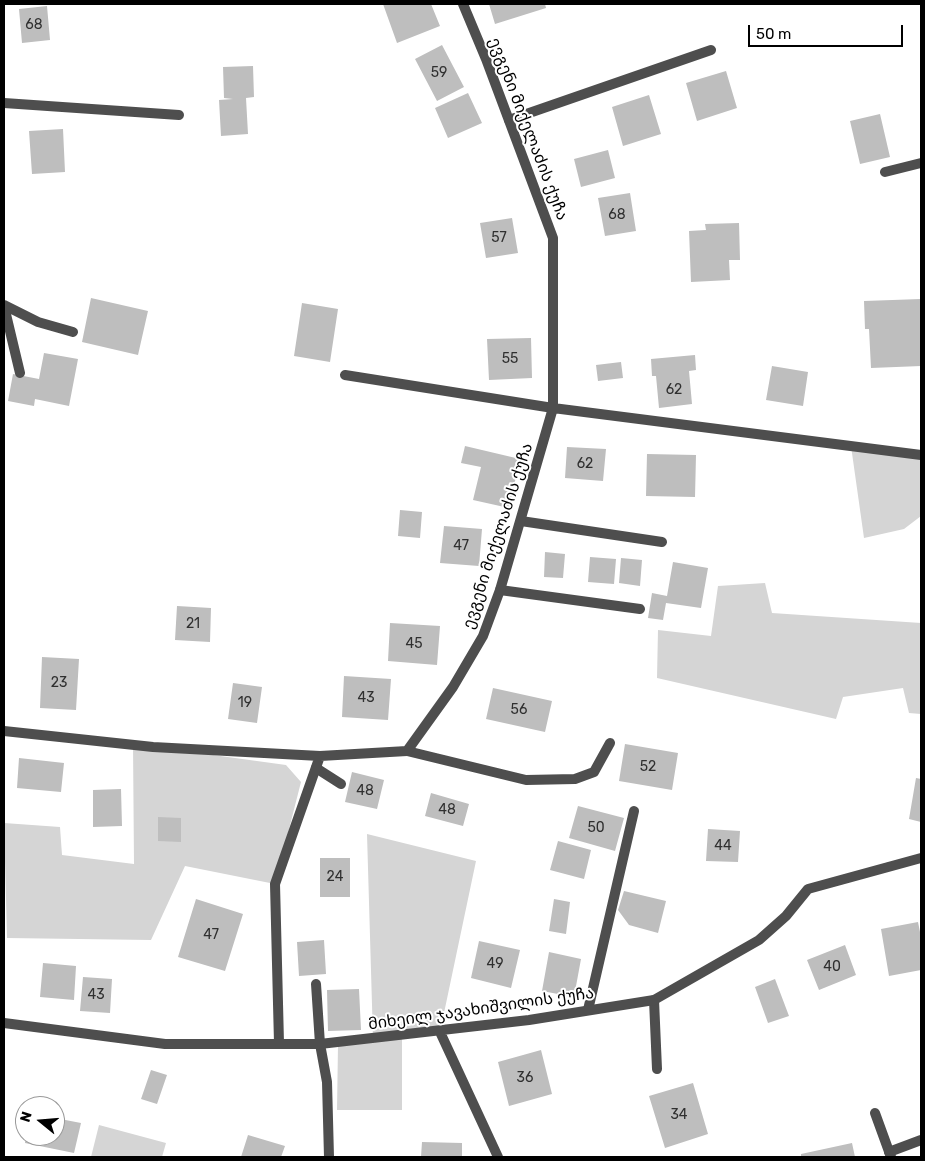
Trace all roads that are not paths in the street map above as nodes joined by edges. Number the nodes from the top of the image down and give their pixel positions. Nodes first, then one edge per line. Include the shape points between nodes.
1 (463, 4) edge
2 (711, 50) dead end
3 (4, 103) edge
4 (179, 115) dead end
5 (509, 120) junction
6 (921, 163) edge
7 (885, 172) dead end
8 (4, 305) edge
9 (73, 332) dead end
10 (20, 373) dead end
11 (345, 375) dead end
12 (554, 408) junction
13 (921, 455) edge
14 (521, 520) junction
15 (662, 542) dead end
16 (500, 590) junction
17 (640, 609) dead end
18 (4, 731) edge
19 (610, 743) dead end
20 (407, 751) junction
21 (320, 756) junction
22 (316, 768) junction
23 (341, 784) dead end
24 (634, 811) dead end
25 (921, 858) edge
26 (316, 984) dead end
27 (654, 1000) junction
28 (588, 1010) junction
29 (4, 1024) edge
30 (440, 1032) junction
31 (279, 1043) junction
32 (320, 1044) junction
33 (657, 1069) dead end
34 (874, 1113) dead end
35 (921, 1140) edge
36 (890, 1155) edge
37 (330, 1157) edge
38 (498, 1157) edge

1 - 5 street, ევგენი მიქელაძის ქუჩა
2 - 5 street
3 - 4 street
5 - 12 street, ევგენი მიქელაძის ქუჩა via 553,238
6 - 7 street
8 - 9 street via 38,322
8 - 10 street
11 - 12 street
12 - 13 street
12 - 14 street, ევგენი მიქელაძის ქუჩა
14 - 15 street
14 - 16 street, ევგენი მიქელაძის ქუჩა
16 - 17 street
16 - 20 street, ევგენი მიქელაძის ქუჩა via 479,643 453,688
18 - 21 street via 153,747
19 - 20 street via 594,772 575,779 526,780
20 - 21 street
21 - 22 street
22 - 23 street
22 - 31 street via 274,884
24 - 28 street
25 - 27 street, მიხეილ ჯავახიშვილის ქუჩა via 808,889 786,916 759,940
26 - 32 street
27 - 28 street, მიხეილ ჯავახიშვილის ქუჩა
27 - 33 street
28 - 30 street, მიხეილ ჯავახიშვილის ქუჩა
29 - 31 street, მიხეილ ჯავახიშვილის ქუჩა via 165,1044
30 - 32 street, მიხეილ ჯავახიშვილის ქუჩა
30 - 38 street
31 - 32 street, მიხეილ ჯავახიშვილის ქუჩა
32 - 37 street via 327,1082
34 - 36 street
35 - 36 street

